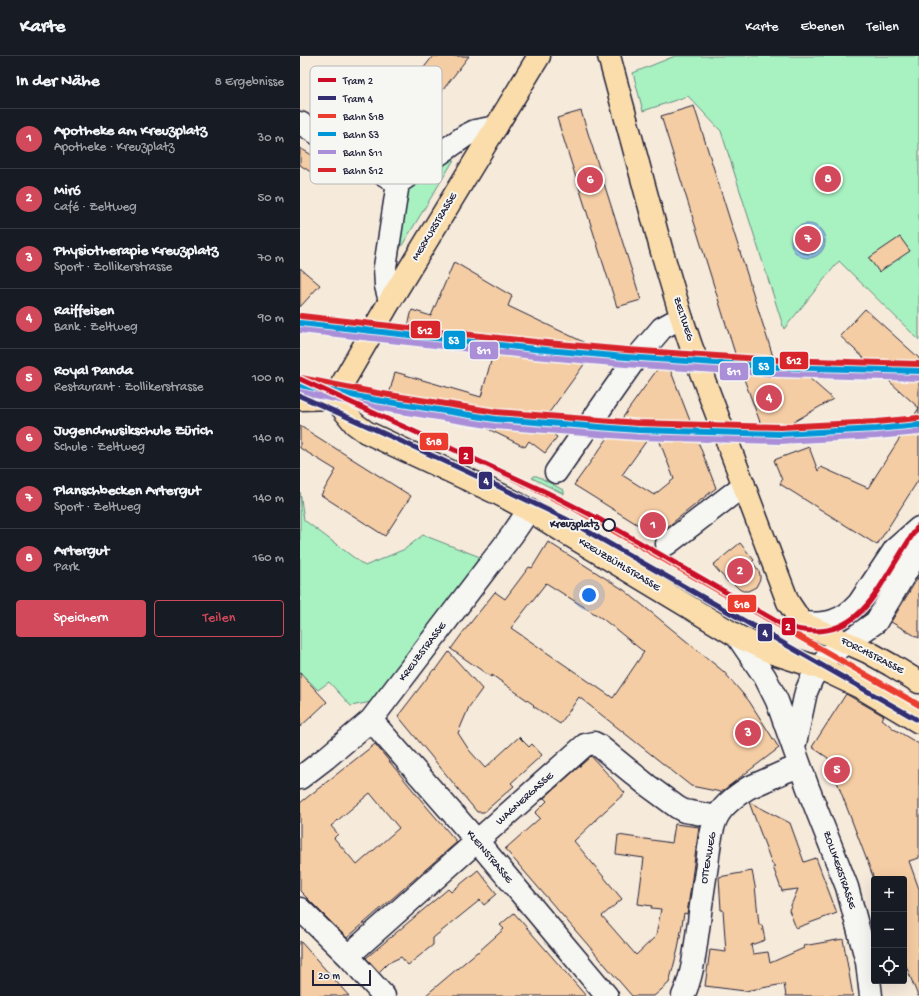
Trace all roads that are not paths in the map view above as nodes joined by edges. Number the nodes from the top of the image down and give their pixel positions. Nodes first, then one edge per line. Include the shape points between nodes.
1 (539, 56) edge
2 (609, 56) edge
3 (300, 122) edge
4 (496, 127) junction
5 (310, 128) edge
6 (442, 152) edge
7 (398, 184) edge
8 (390, 301) junction
9 (682, 319) junction
10 (334, 398) junction
11 (300, 399) edge
12 (556, 472) dead end
13 (744, 485) junction
14 (529, 510) junction
15 (919, 528) edge
16 (919, 541) edge
17 (667, 544) dead end
18 (802, 623) junction
19 (737, 636) junction
20 (847, 643) junction
21 (824, 662) junction
22 (919, 682) edge
23 (371, 720) junction
24 (919, 722) edge
25 (797, 757) junction
26 (300, 778) edge
27 (717, 817) junction
28 (477, 841) junction
29 (300, 908) edge
30 (348, 956) junction
31 (685, 993) edge
32 (384, 996) edge
33 (607, 996) edge
34 (871, 996) edge

1 - 4 main road, MERKURSTRASSE
2 - 9 main road, ZELTWEG
3 - 5 street
4 - 6 street via 475,131
4 - 8 main road, MERKURSTRASSE
7 - 8 street via 385,267
8 - 10 main road, MERKURSTRASSE
9 - 12 street via 662,328 633,362
9 - 13 main road, ZELTWEG
10 - 11 main road
10 - 14 main road, KREUZBÜHLSTRASSE via 354,424 366,432
13 - 17 street
13 - 18 main road, ZELTWEG via 788,602
14 - 19 main road, KREUZBÜHLSTRASSE
14 - 23 street, KREUZSTRASSE
15 - 18 street via 895,549 852,610 827,623
16 - 20 street via 913,560 876,622
18 - 20 main road, FORCHSTRASSE
18 - 21 street, ZELTWEG
19 - 21 main road, KREUZBÜHLSTRASSE via 773,653
19 - 25 street, ZOLLIKERSTRASSE via 765,677 777,701
20 - 21 street
20 - 22 main road, FORCHSTRASSE via 879,658
21 - 24 main road, KREUZBÜHLSTRASSE
21 - 25 street via 812,678 806,692
23 - 26 street, KREUZSTRASSE
23 - 28 street, KLEINSTRASSE
25 - 27 street, OTTENWEG via 784,772 742,792
25 - 34 street, ZOLLIKERSTRASSE via 847,888 867,962
27 - 28 street, WAGNERGASSE via 684,811 677,807 598,745 590,743 581,748
27 - 31 street, OTTENWEG via 710,845 695,954
28 - 30 street, WAGNERGASSE
28 - 33 street, KLEINSTRASSE
29 - 30 street
30 - 32 street

